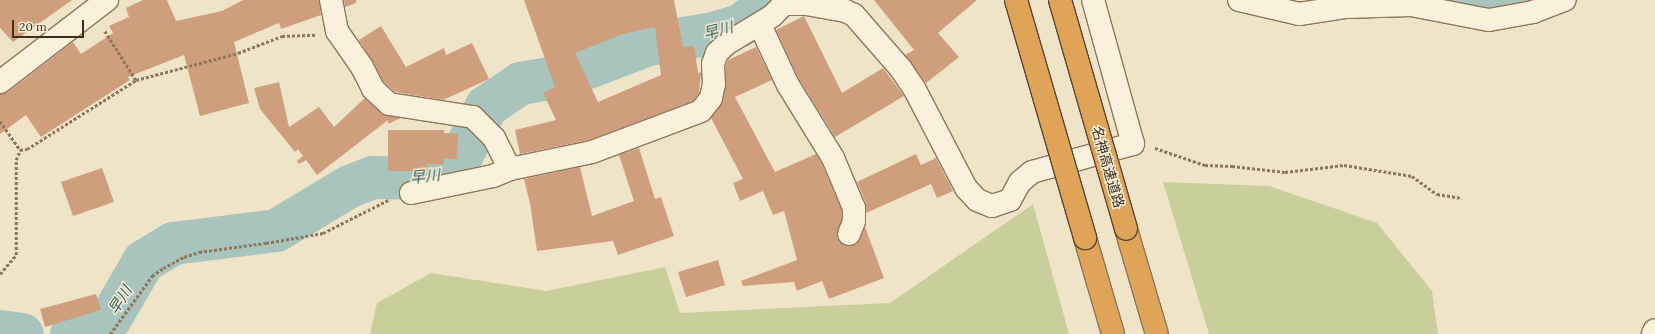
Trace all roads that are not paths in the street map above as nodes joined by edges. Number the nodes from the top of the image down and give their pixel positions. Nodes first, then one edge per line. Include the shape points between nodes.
1 (331, 0) edge
2 (1016, 0) edge
3 (1060, 0) edge
4 (1093, 0) edge
5 (1239, 0) edge
6 (1565, 0) edge
7 (783, 2) edge
8 (99, 5) edge
9 (760, 25) junction
10 (0, 82) edge
11 (510, 169) junction
12 (411, 193) road end
13 (849, 234) dead end
14 (1655, 330) edge
15 (1113, 334) edge
16 (1157, 334) edge
17 (1654, 334) edge

1 - 11 street via 337,31 362,67 373,89 389,104 478,122 494,138
2 - 15 highway, bridge
3 - 16 highway, 名神高速道路, bridge
4 - 7 street via 1133,144 1032,172 1020,182 1010,200 992,206 977,200 966,188 914,88 901,69 854,15 845,10
5 - 6 street via 1299,14 1346,7 1411,5 1489,20 1533,12
7 - 9 street via 772,16
8 - 10 street
9 - 11 street via 726,44 718,53 713,64 714,84 711,98 701,111 592,152
9 - 13 street via 788,85 833,158 854,208 854,221
11 - 12 street via 493,176
14 - 17 street

